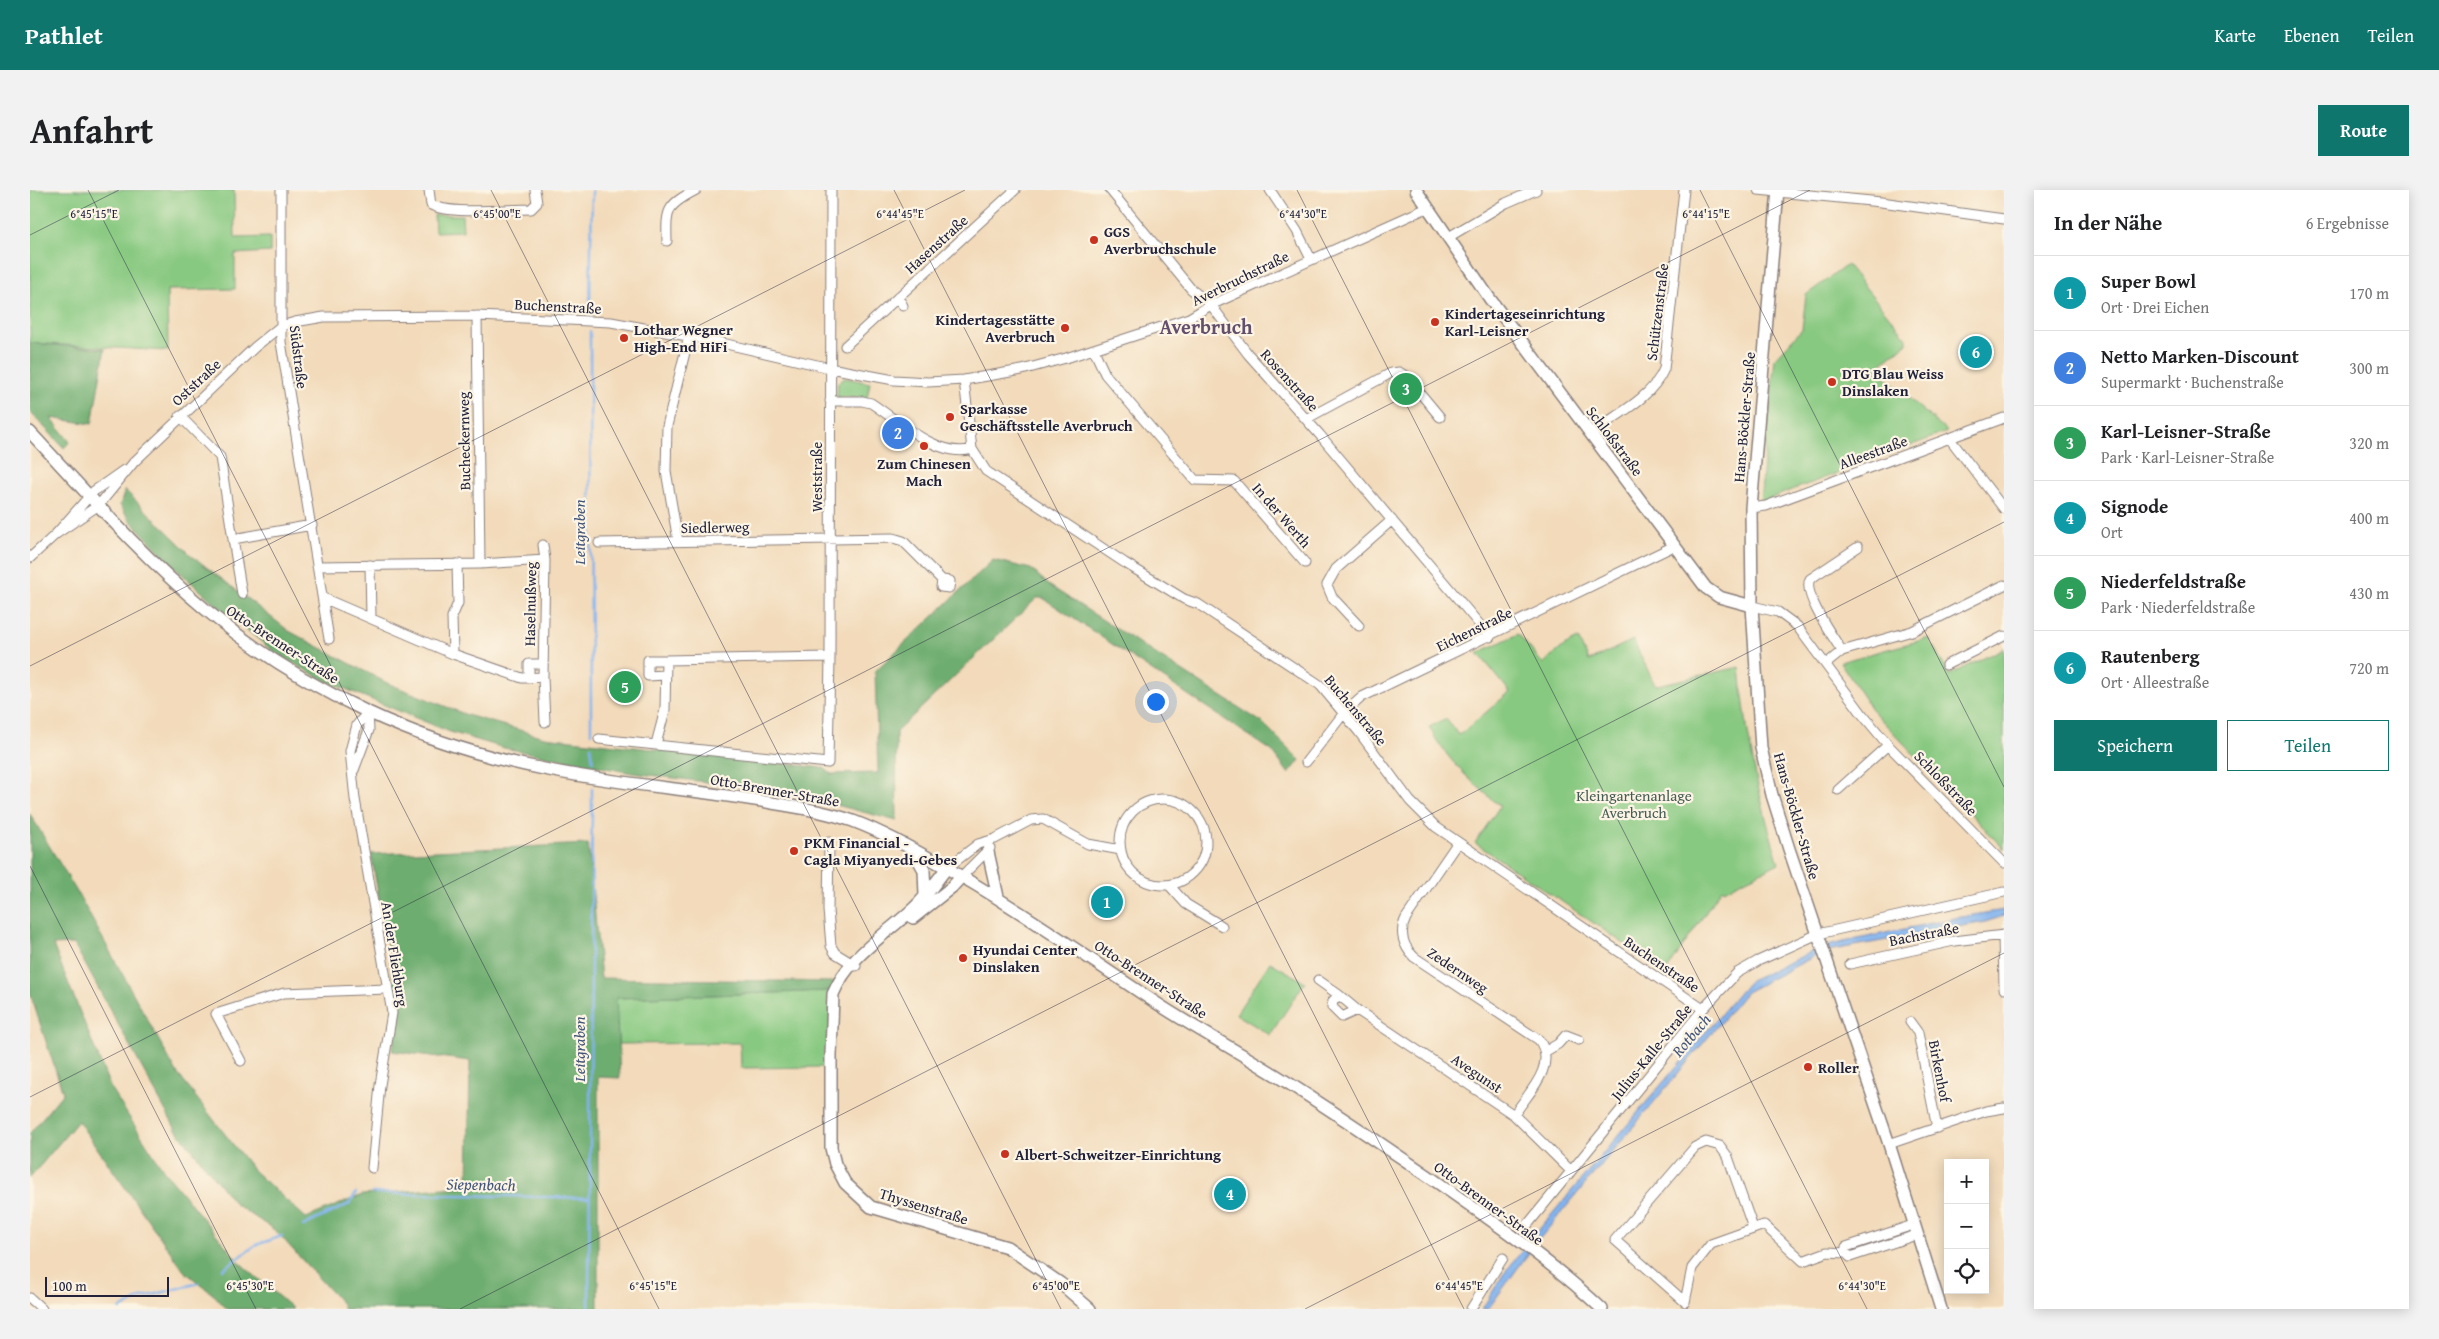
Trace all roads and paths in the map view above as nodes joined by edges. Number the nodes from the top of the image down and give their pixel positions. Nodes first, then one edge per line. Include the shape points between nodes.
1 (281, 190) edge
2 (429, 190) edge
3 (534, 190) edge
4 (696, 190) edge
5 (831, 190) edge
6 (1015, 190) edge
7 (1110, 190) edge
8 (1270, 190) edge
9 (1416, 190) edge
10 (1536, 190) edge
11 (1684, 190) edge
12 (1758, 190) edge
13 (1778, 191) edge
14 (1427, 208) junction
15 (2004, 219) edge
16 (1447, 238) junction
17 (667, 241) dead end
18 (1311, 259) junction
19 (898, 297) junction
20 (1211, 305) junction
21 (903, 306) dead end
22 (476, 316) junction
23 (281, 326) junction
24 (689, 336) junction
25 (844, 346) dead end
26 (1094, 350) junction
27 (830, 368) junction
28 (964, 380) junction
29 (830, 401) junction
30 (180, 416) junction
31 (1440, 417) dead end
32 (2004, 418) edge
33 (1306, 419) junction
34 (30, 432) edge
35 (1591, 433) junction
36 (1950, 439) junction
37 (972, 449) junction
38 (134, 462) junction
39 (89, 496) junction
40 (99, 505) junction
41 (1751, 508) junction
42 (2004, 508) edge
43 (1392, 520) junction
44 (312, 525) junction
45 (56, 534) junction
46 (233, 538) junction
47 (830, 540) junction
48 (678, 541) junction
49 (600, 543) dead end
50 (543, 545) dead end
51 (1674, 546) junction
52 (1858, 547) dead end
53 (30, 558) edge
54 (545, 560) junction
55 (1305, 563) dead end
56 (457, 564) junction
57 (480, 564) junction
58 (370, 565) junction
59 (318, 566) junction
60 (942, 580) dead end
61 (2004, 585) edge
62 (242, 594) dead end
63 (323, 598) junction
64 (1752, 606) junction
65 (370, 618) junction
66 (1359, 626) dead end
67 (2004, 636) edge
68 (1490, 637) junction
69 (329, 639) dead end
70 (1842, 651) junction
71 (453, 654) junction
72 (830, 657) junction
73 (666, 660) junction
74 (543, 664) junction
75 (1826, 664) junction
76 (1946, 665) dead end
77 (666, 675) junction
78 (529, 678) junction
79 (543, 678) junction
80 (368, 712) junction
81 (1344, 713) junction
82 (545, 722) dead end
83 (599, 739) dead end
84 (656, 744) junction
85 (1888, 745) junction
86 (1306, 762) dead end
87 (1838, 790) dead end
88 (995, 839) junction
89 (829, 842) dead end
90 (1458, 842) junction
91 (912, 849) junction
92 (1120, 850) junction
93 (988, 852) junction
94 (2004, 864) edge
95 (947, 868) junction
96 (962, 876) junction
97 (1169, 885) junction
98 (2004, 892) edge
99 (924, 895) junction
100 (998, 897) junction
101 (1222, 926) dead end
102 (2003, 935) edge
103 (1819, 938) junction
104 (853, 964) junction
105 (1850, 964) dead end
106 (1318, 980) dead end
107 (387, 989) junction
108 (2004, 989) edge
109 (1339, 995) junction
110 (1704, 1009) junction
111 (1357, 1010) junction
112 (1910, 1022) dead end
113 (1579, 1040) dead end
114 (1546, 1051) junction
115 (241, 1061) dead end
116 (2004, 1108) edge
117 (1514, 1115) junction
118 (1937, 1128) junction
119 (1889, 1144) junction
120 (372, 1168) dead end
121 (1571, 1172) junction
122 (1753, 1228) junction
123 (1524, 1229) dead end
124 (1915, 1230) junction
125 (1503, 1258) dead end
126 (30, 1298) edge
127 (42, 1309) edge
128 (1090, 1309) edge
129 (1471, 1309) edge
130 (1602, 1309) edge
131 (1941, 1309) edge

1 - 23 street, Südstraße
2 - 3 street via 431,204 440,209 531,209 537,203
4 - 17 street via 677,200 666,215
5 - 27 street, Weststraße
6 - 19 street, Hasenstraße
7 - 20 street, Rosenstraße via 1191,289
8 - 18 street, Averbruchstraße
9 - 14 main road, Schloßstraße
10 - 16 street
11 - 35 street, Schützenstraße via 1665,360 1659,380 1647,393
12 - 13 street
13 - 15 street
13 - 41 main road, Hans-Böckler-Straße
14 - 16 main road, Schloßstraße
14 - 18 street, Averbruchstraße
16 - 35 main road, Schloßstraße
18 - 20 street, Averbruchstraße
19 - 21 street
19 - 25 street, Hasenstraße
20 - 26 street, Averbruchstraße via 1189,318
20 - 33 street, Rosenstraße via 1248,354
22 - 23 street, Buchenstraße via 324,317
22 - 24 street, Buchenstraße via 611,322
22 - 57 street, Bucheckernweg
23 - 30 street, Oststraße
23 - 44 street, Südstraße
24 - 27 street, Buchenstraße
24 - 48 street via 667,426 666,471
26 - 28 street, Averbruchstraße via 1022,370
26 - 55 street, In der Werth via 1105,374 1195,480 1234,481
27 - 28 street, Averbruchstraße via 894,380
27 - 29 street, Weststraße
28 - 37 street, Buchenstraße
29 - 37 street via 862,400 871,403 937,446 964,452
29 - 47 street, Weststraße
30 - 38 street, Oststraße
30 - 46 street via 220,457
31 - 33 street via 1399,372 1391,373
32 - 36 street, Alleestraße
33 - 43 street, Rosenstraße
34 - 39 main road, Otto-Brenner-Straße
35 - 51 main road, Schloßstraße
36 - 41 street, Alleestraße via 1766,506
36 - 42 street
37 - 81 street, Buchenstraße via 986,471 1125,563 1263,645 1320,685
38 - 39 street, Oststraße
38 - 40 street, Oststraße
39 - 40 main road, Otto-Brenner-Straße
39 - 45 street, Oststraße
40 - 45 street, Oststraße
40 - 80 main road, Otto-Brenner-Straße via 208,612 297,674
41 - 64 main road, Hans-Böckler-Straße
43 - 66 street via 1336,569 1327,585 1332,597
43 - 68 street, Rosenstraße
44 - 46 street
44 - 59 street, Südstraße
45 - 53 street, Oststraße
46 - 62 street
47 - 48 street, Siedlerweg
47 - 60 street, Siedlerweg via 893,538 903,541
47 - 72 street, Weststraße
48 - 49 street, Siedlerweg
50 - 54 street, Haselnußweg
51 - 64 main road, Schloßstraße via 1706,588 1719,596
51 - 68 street, Eichenstraße
52 - 70 street via 1807,584 1818,612
54 - 57 street
54 - 74 street, Haselnußweg
56 - 57 street
56 - 58 street
56 - 71 street via 458,603 452,617
58 - 59 street
58 - 65 street
59 - 63 street, Südstraße
61 - 70 street via 1912,631
63 - 65 street
63 - 69 street, Südstraße
64 - 75 street, Schloßstraße via 1778,612 1788,618
64 - 103 main road, Hans-Böckler-Straße via 1761,748 1772,795
65 - 71 street
67 - 76 street
68 - 81 street, Eichenstraße via 1362,697
70 - 75 street
71 - 78 street
72 - 73 street
72 - 84 street, Weststraße via 828,763
73 - 77 street
73 - 77 street via 648,660 648,676
74 - 78 street, Haselnußweg via 529,664
74 - 79 street, Haselnußweg
75 - 85 street, Schloßstraße
77 - 84 street via 665,710
78 - 79 street
79 - 82 street, Haselnußweg
80 - 91 main road, Otto-Brenner-Straße via 446,744 535,768 738,797 838,816
80 - 107 street, An der Fliehburg via 357,725 350,751
81 - 86 street, Eichenstraße
81 - 90 street, Buchenstraße via 1422,815
83 - 84 street
85 - 87 street
85 - 94 street, Schloßstraße
88 - 92 street via 1020,824 1043,819 1088,844
88 - 93 street
88 - 95 street via 978,844
89 - 104 street via 831,946 835,953
90 - 110 street, Buchenstraße
90 - 114 street, Zedernweg via 1406,918 1402,932 1405,944 1414,957 1539,1040
91 - 95 main road, Otto-Brenner-Straße
91 - 99 main road via 924,870
92 - 97 street via 1138,877 1153,884
92 - 97 street via 1124,822 1133,810 1159,798 1186,804 1198,814 1207,842 1204,857 1184,880
93 - 96 street
93 - 100 main road
95 - 96 main road, Otto-Brenner-Straße
95 - 99 main road, Thyssenstraße
96 - 100 main road, Otto-Brenner-Straße
96 - 104 main road, Thyssenstraße
97 - 101 street via 1186,904
98 - 103 street, Julius-Kalle-Straße
99 - 104 main road, Thyssenstraße
100 - 130 main road, Otto-Brenner-Straße via 1162,1006 1369,1136 1521,1244
102 - 105 street, Bachstraße via 1954,941
102 - 108 street
103 - 110 street, Julius-Kalle-Straße via 1758,961 1737,973
103 - 119 main road, Hans-Böckler-Straße
104 - 128 main road, Thyssenstraße via 832,1017 831,1148 845,1183 871,1207 1007,1247 1060,1283
106 - 109 street, Avegunst
107 - 115 street via 284,994 216,1014
107 - 120 street, An der Fliehburg via 392,1013 380,1085
109 - 111 street, Avegunst
109 - 111 street via 1333,1001 1336,1013 1342,1017
110 - 121 street, Julius-Kalle-Straße
111 - 117 street, Avegunst
112 - 118 street, Birkenhof via 1918,1034
113 - 114 street via 1566,1035
114 - 117 street via 1544,1070
116 - 118 street
117 - 121 street, Avegunst
118 - 119 street
119 - 124 main road, Hans-Böckler-Straße
121 - 123 street, Julius-Kalle-Straße
122 - 122 street via 1711,1244 1692,1268 1686,1302 1615,1240 1695,1147 1706,1142 1720,1146 1728,1157
122 - 124 street via 1764,1225 1803,1261 1827,1252 1847,1252
124 - 131 main road, Hans-Böckler-Straße
125 - 129 street
126 - 127 street

